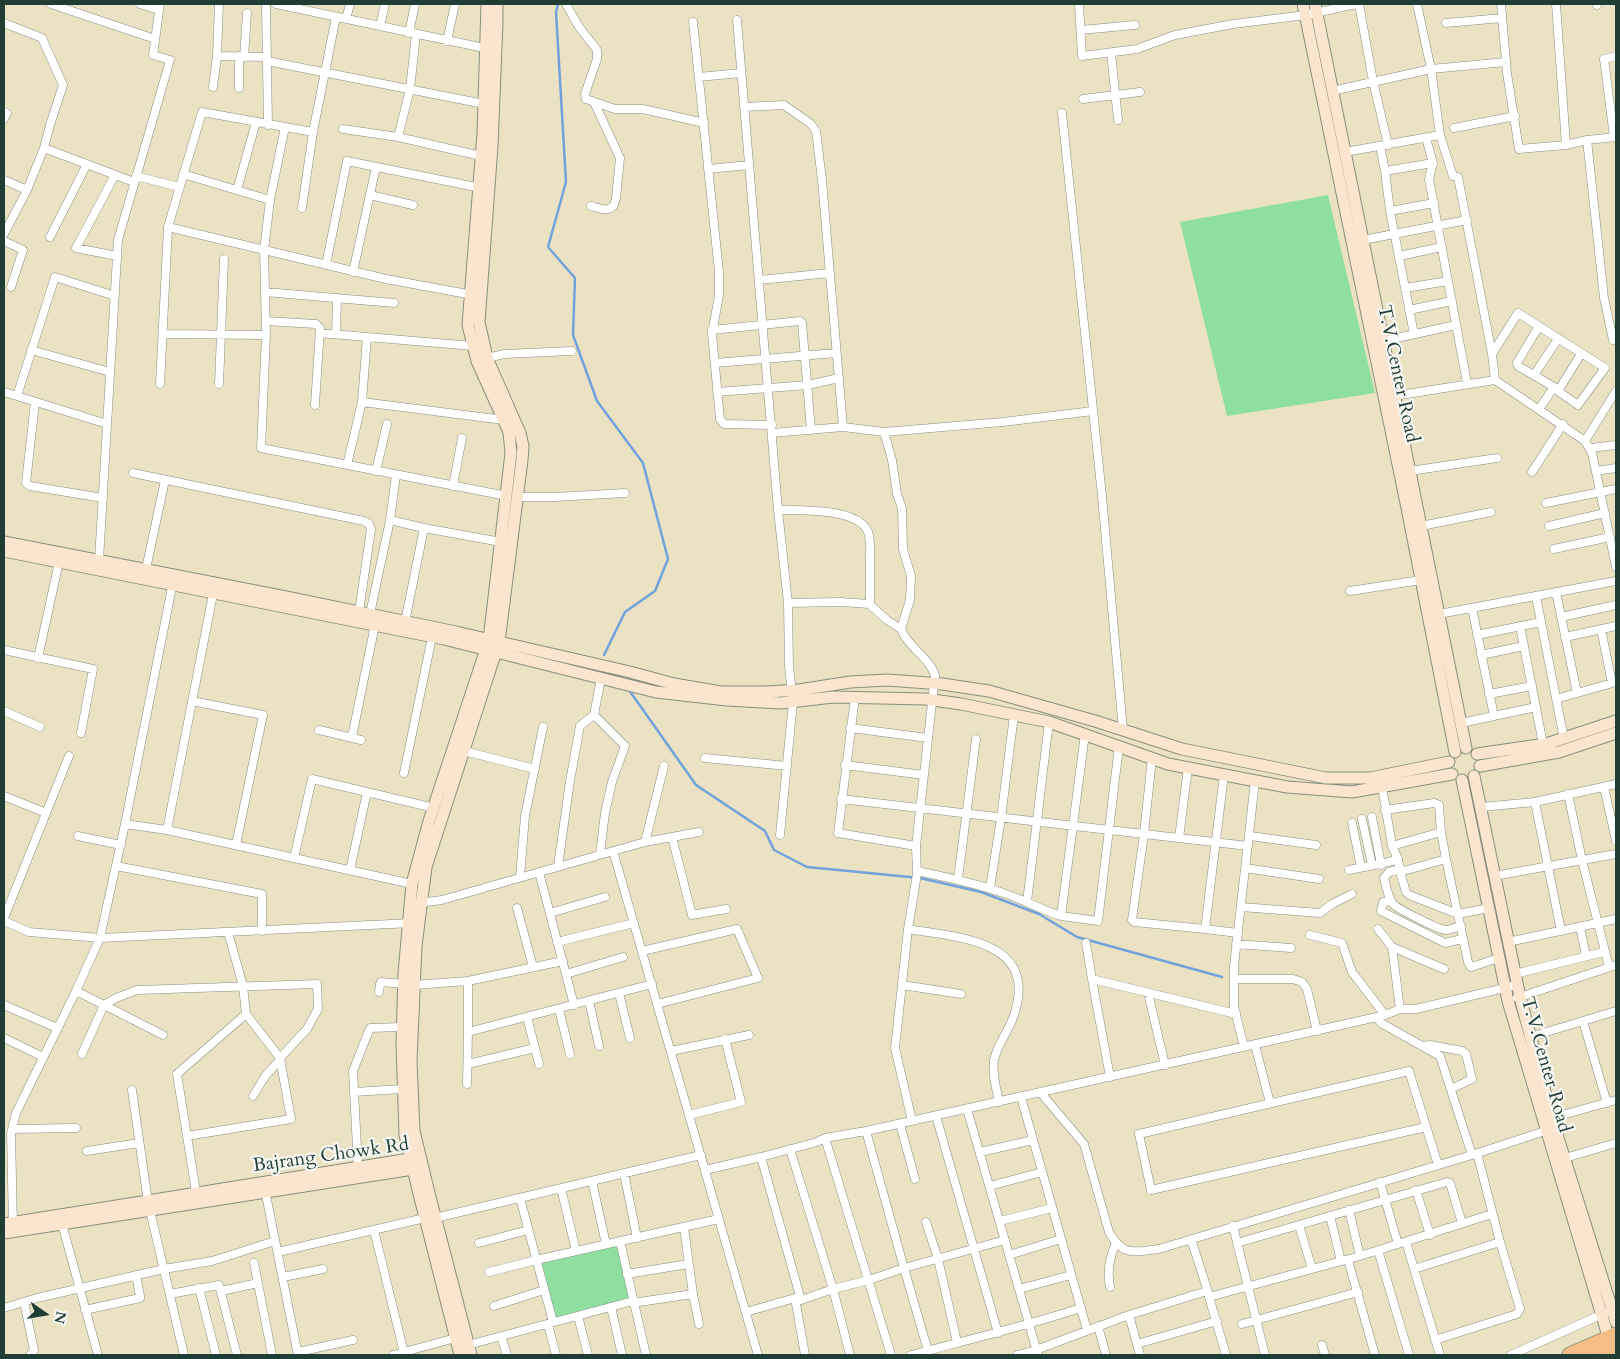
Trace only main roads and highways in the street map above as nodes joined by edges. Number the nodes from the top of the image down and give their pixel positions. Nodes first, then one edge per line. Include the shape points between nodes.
1 (1611, 1347) edge
2 (1570, 1355) edge

1 - 2 highway

